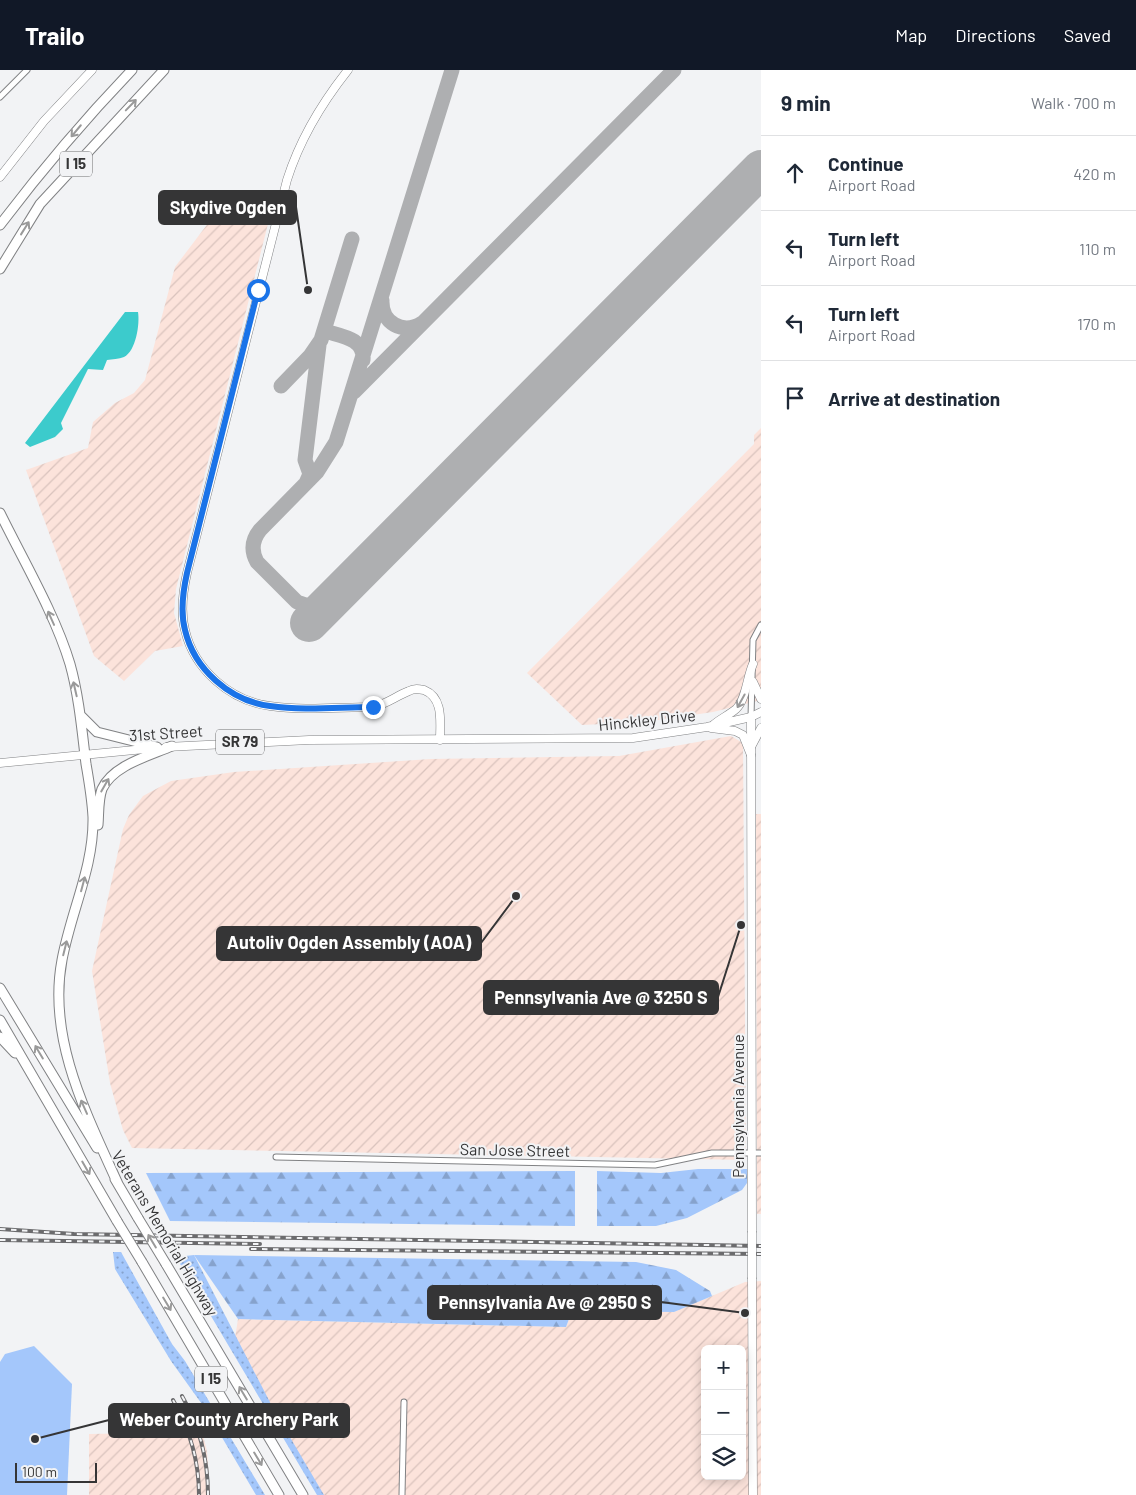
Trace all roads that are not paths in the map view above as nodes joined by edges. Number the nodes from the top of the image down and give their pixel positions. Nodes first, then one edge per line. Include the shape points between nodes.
1 (27, 70) edge
2 (92, 70) edge
3 (132, 70) edge
4 (164, 70) edge
5 (348, 70) edge
6 (0, 96) edge
7 (0, 177) edge
8 (0, 226) edge
9 (0, 269) edge
10 (0, 513) edge
11 (761, 625) edge
12 (753, 664) junction
13 (753, 682) junction
14 (761, 699) edge
15 (761, 712) edge
16 (80, 715) junction
17 (751, 717) junction
18 (761, 717) edge
19 (709, 727) junction
20 (761, 728) edge
21 (440, 740) junction
22 (545, 740) joint
23 (172, 746) junction
24 (157, 747) junction
25 (751, 751) junction
26 (85, 753) junction
27 (0, 762) edge
28 (752, 811) junction
29 (761, 811) edge
30 (88, 866) junction
31 (0, 988) edge
32 (0, 1020) edge
33 (0, 1037) edge
34 (27, 1067) junction
35 (752, 1153) junction
36 (761, 1153) edge
37 (276, 1157) dead end
38 (118, 1184) junction
39 (404, 1402) dead end
40 (279, 1495) edge
41 (303, 1495) edge
42 (402, 1495) edge
43 (753, 1495) edge

1 - 6 street
2 - 7 street via 44,121
3 -> 8 highway, I 15 via 95,108
9 -> 4 highway, I 15 via 40,204
5 - 21 street via 306,132 287,180 187,573 182,612 192,650 202,666 216,682 237,696 270,706 373,707 385,705 412,689 421,689 430,692 437,700
16 -> 10 highway via 69,663 39,591
11 - 12 street via 753,640
12 - 13 street
12 -> 19 street via 742,702
13 - 14 street
13 - 17 street
15 - 17 street, Hinckley Drive / SR 79
16 - 24 highway via 97,732
16 - 26 highway
17 - 18 street, Hinckley Drive / SR 79
17 - 19 street, Hinckley Drive / SR 79
17 - 25 street, Pennsylvania Avenue
19 - 22 street, Hinckley Drive / SR 79 via 633,738
19 - 25 street via 743,735
20 - 25 street
21 - 22 street, 31st Street / SR 79
21 - 23 street, 31st Street / SR 79 via 309,740
23 - 24 street, 31st Street / SR 79
30 -> 23 highway via 95,852 100,798 107,780 126,767
24 - 26 street, 31st Street / SR 79
25 - 28 street, Pennsylvania Avenue
26 - 27 street, 31st Street / SR 79
26 - 30 highway via 93,815
28 - 29 street
28 - 35 street, Pennsylvania Avenue
38 -> 30 highway via 80,1099 67,1057 61,1010 61,961
38 -> 31 highway, Veterans Memorial Highway / I 15
32 - 34 highway, I 15
33 - 34 highway
34 -> 40 highway, I 15, bridge
35 - 36 street, San Jose Street
35 - 37 street, San Jose Street via 712,1153 655,1165
35 - 43 street, Pennsylvania Avenue, bridge
41 -> 38 highway, Veterans Memorial Highway / I 15, bridge
39 - 42 street

